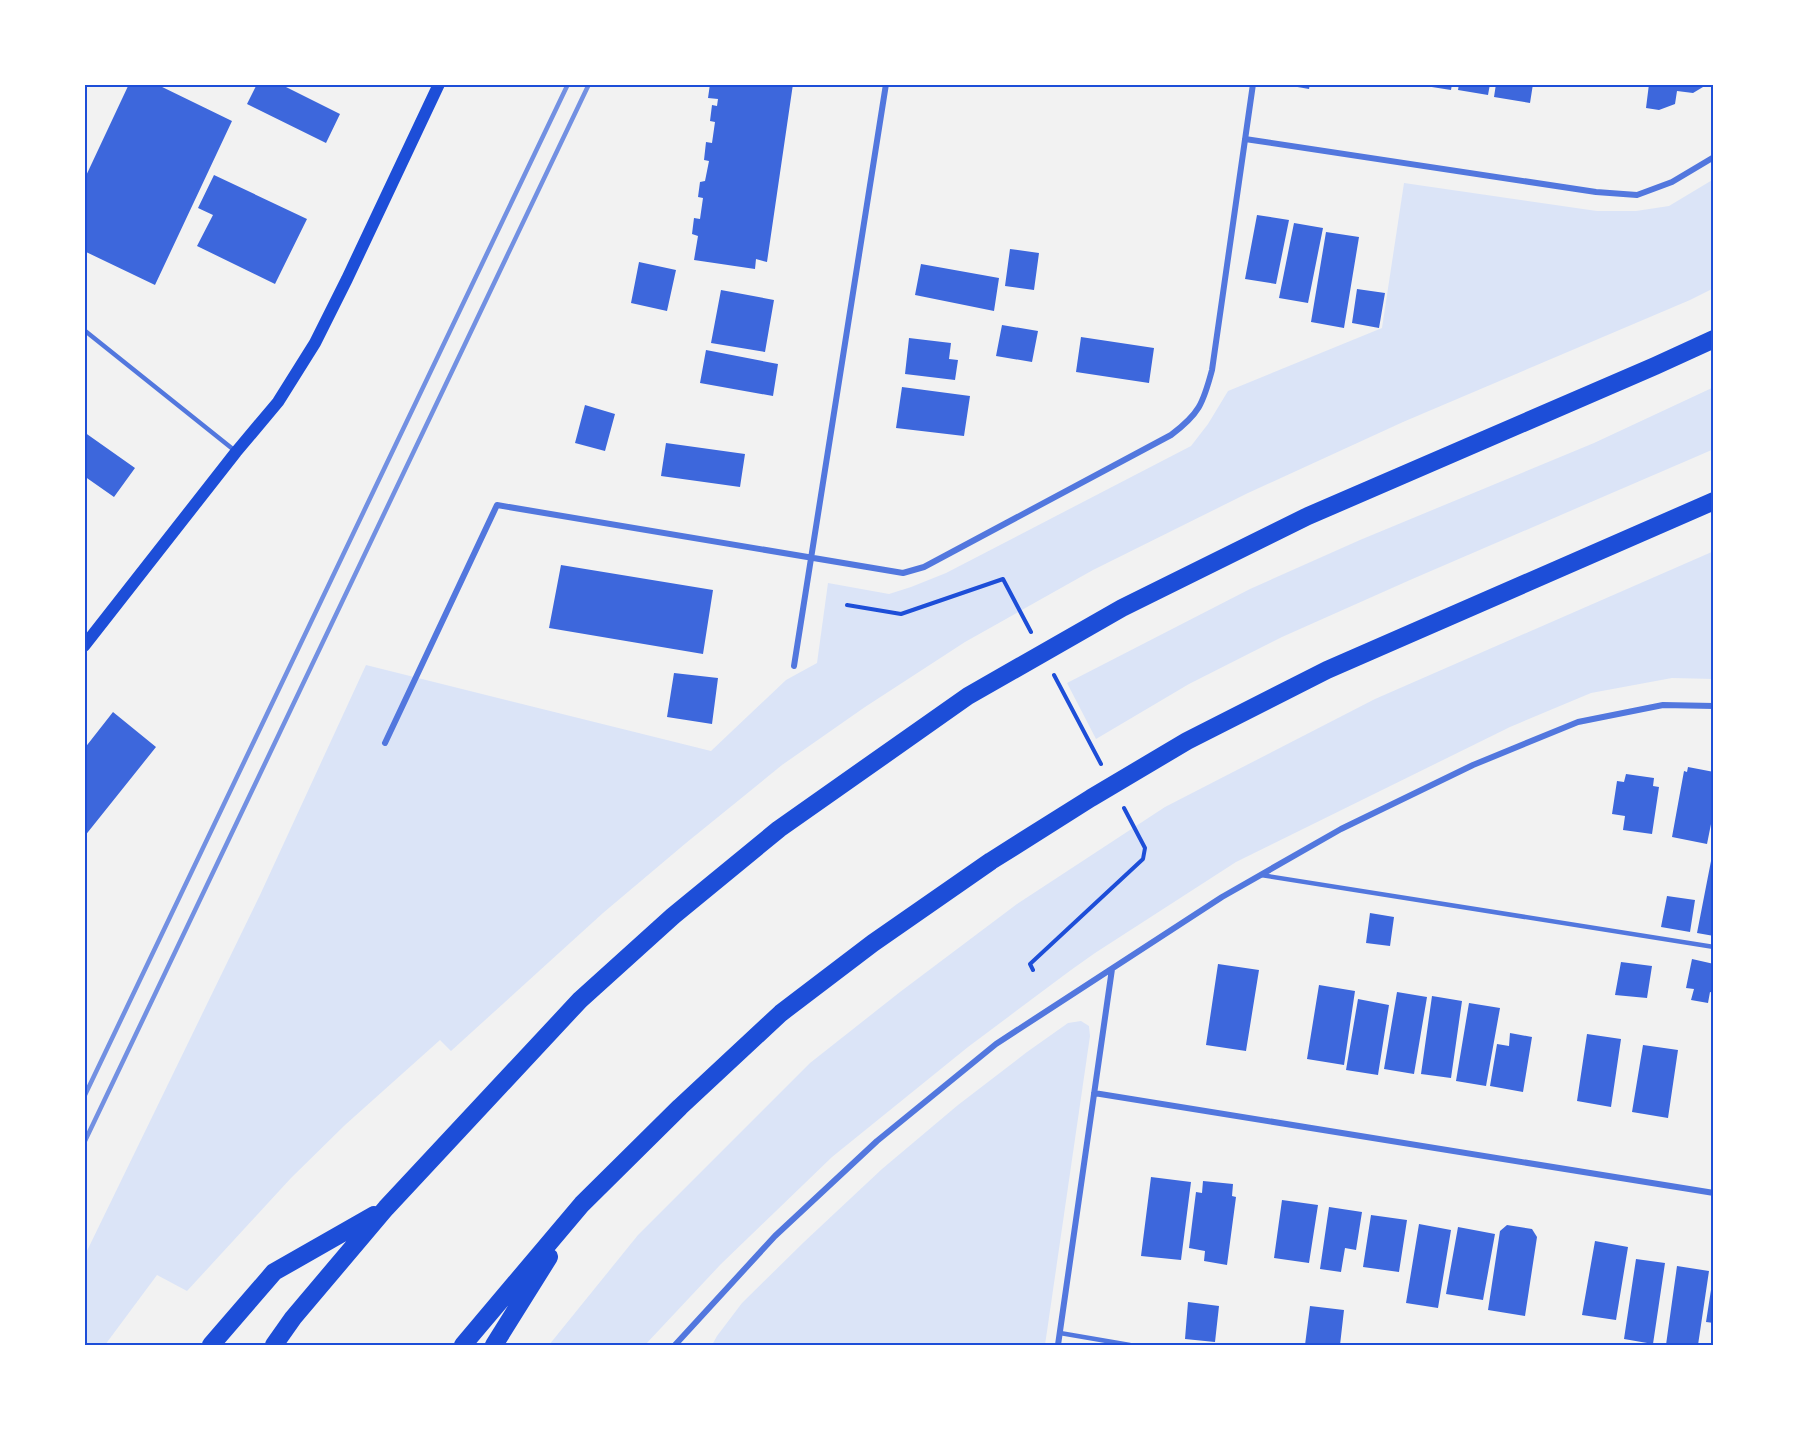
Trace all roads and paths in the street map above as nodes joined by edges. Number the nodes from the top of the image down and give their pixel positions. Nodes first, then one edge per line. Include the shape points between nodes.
1 (439, 84) edge
2 (886, 84) edge
3 (1253, 84) edge
4 (1245, 139) junction
5 (1714, 157) edge
6 (84, 330) edge
7 (1714, 339) edge
8 (236, 452) junction
9 (1714, 501) edge
10 (812, 558) junction
11 (847, 605) dead end
12 (1036, 641) dead end
13 (84, 646) edge
14 (794, 666) dead end
15 (1052, 672) dead end
16 (1714, 706) edge
17 (385, 743) dead end
18 (1101, 766) dead end
19 (1123, 807) dead end
20 (1261, 875) junction
21 (1714, 947) edge
22 (1112, 969) junction
23 (1033, 970) dead end
24 (1094, 1093) junction
25 (1714, 1193) edge
26 (582, 1204) junction
27 (386, 1208) junction
28 (1060, 1334) junction
29 (677, 1344) edge
30 (211, 1345) edge
31 (274, 1345) edge
32 (463, 1345) edge
33 (494, 1345) edge
34 (1058, 1345) edge
35 (1130, 1345) edge

1 - 8 main road via 315,344 278,402
2 - 10 street
3 - 4 street
4 - 5 street via 1637,195 1672,182
4 - 10 street via 1212,370 1204,399 1189,422 924,567 903,573
6 - 8 lane
7 - 27 highway via 1308,516 1122,608 968,696 779,829 673,916 580,1000
8 - 13 main road
9 - 26 highway via 1327,670 1187,741 1091,798 991,861 781,1013
10 - 14 street
10 - 17 street via 497,505
11 - 12 path via 902,614 1003,579
15 - 18 path
16 - 20 street via 1663,705 1578,722 1473,765 1341,829
19 - 23 path via 1145,848 1143,860 1030,964
20 - 21 lane
20 - 22 street
22 - 24 street
22 - 29 street via 996,1044 877,1142 775,1236
24 - 25 street
24 - 28 street
26 - 32 highway
26 - 33 highway
27 - 30 highway via 274,1272
27 - 31 highway
28 - 34 street
28 - 35 lane

